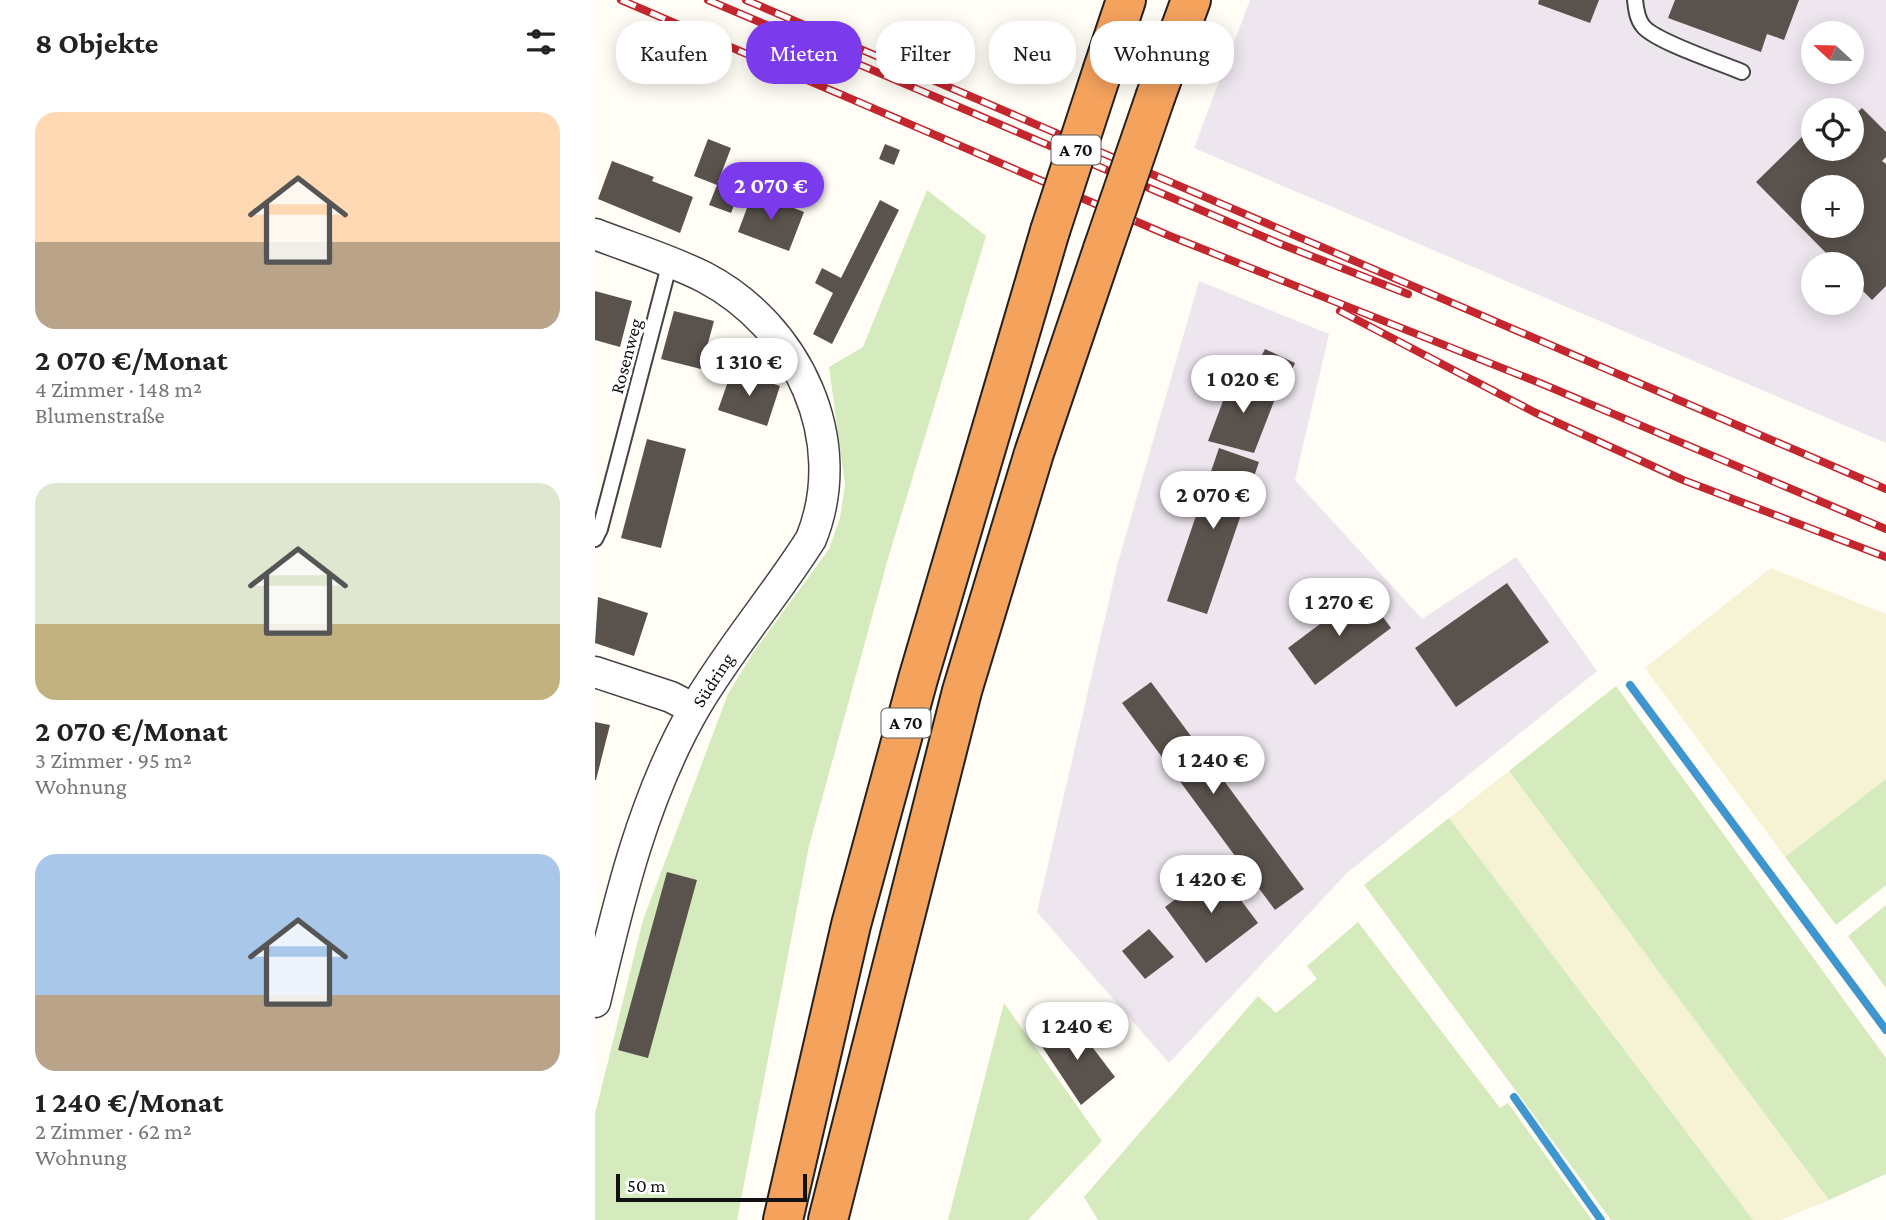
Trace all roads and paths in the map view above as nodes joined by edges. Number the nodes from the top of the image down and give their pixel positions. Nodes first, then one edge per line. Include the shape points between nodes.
1 (1126, 0) edge
2 (1191, 0) edge
3 (1635, 0) edge
4 (1742, 72) dead end
5 (595, 234) edge
6 (670, 262) junction
7 (595, 539) edge
8 (595, 672) edge
9 (694, 709) junction
10 (606, 905) edge
11 (595, 1002) edge
12 (783, 1220) edge
13 (828, 1220) edge

1 - 12 highway, A 70, bridge via 1050,232 929,640 855,912
2 - 13 highway, A 70, bridge via 1034,453 962,691
3 - 4 lane via 1644,28
5 - 6 street, Südring
6 - 7 lane, Rosenweg
6 - 9 street, Südring via 738,299 771,332 801,372 819,422 827,467 820,516 811,539
8 - 9 street
9 - 10 street, Südring
10 - 11 street, Südring

